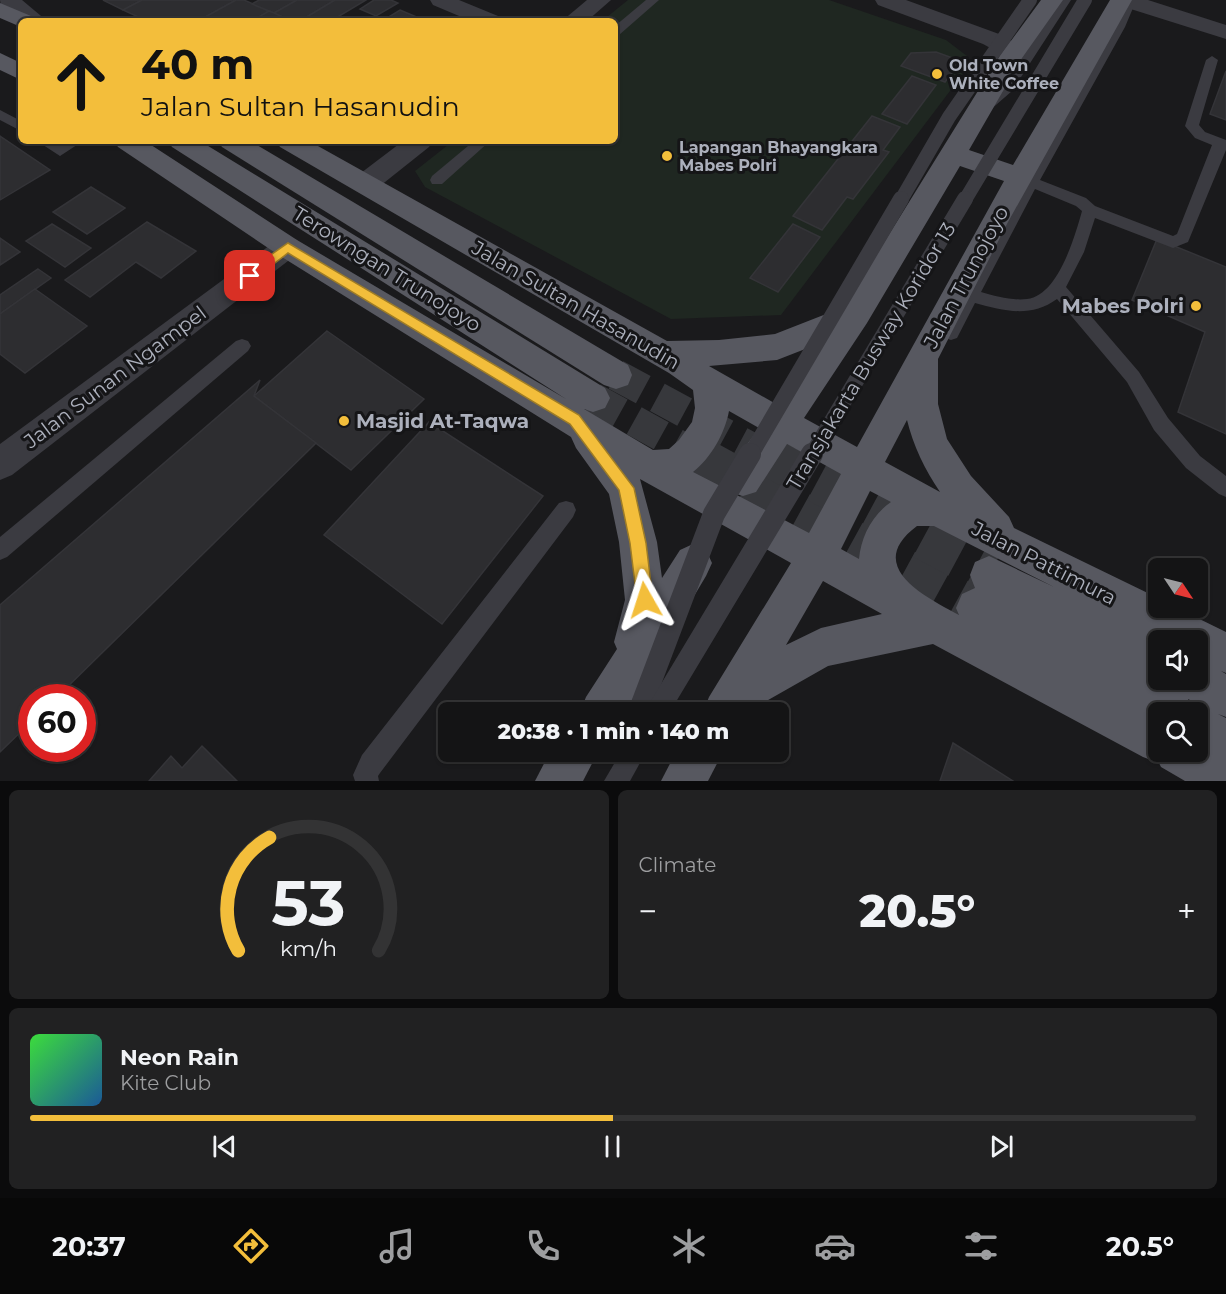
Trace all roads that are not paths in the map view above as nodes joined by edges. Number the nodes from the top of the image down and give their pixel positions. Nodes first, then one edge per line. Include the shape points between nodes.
1 (9, 0) edge
2 (441, 0) edge
3 (600, 0) edge
4 (653, 0) edge
5 (886, 0) edge
6 (1030, 0) edge
7 (1052, 0) edge
8 (1065, 0) edge
9 (1085, 0) edge
10 (1123, 0) edge
11 (0, 9) edge
12 (18, 18) edge
13 (32, 18) edge
14 (483, 18) edge
15 (577, 18) edge
16 (618, 29) edge
17 (1226, 32) edge
18 (1025, 37) junction
19 (991, 39) junction
20 (1011, 57) junction
21 (0, 60) edge
22 (1212, 60) dead end
23 (18, 71) edge
24 (980, 111) junction
25 (0, 114) edge
26 (18, 125) edge
27 (49, 144) edge
28 (71, 144) edge
29 (132, 144) edge
30 (186, 144) edge
31 (236, 144) edge
32 (294, 144) edge
33 (416, 144) edge
34 (479, 144) edge
35 (1223, 144) edge
36 (954, 154) junction
37 (1026, 179) junction
38 (436, 180) dead end
39 (366, 183) junction
40 (1090, 210) junction
41 (288, 247) junction
42 (1058, 289) junction
43 (965, 293) junction
44 (856, 315) junction
45 (242, 346) dead end
46 (663, 354) junction
47 (924, 358) junction
48 (616, 375) tunnel mouth
49 (708, 383) junction
50 (584, 409) junction
51 (781, 421) junction
52 (2, 460) edge
53 (649, 466) junction
54 (864, 468) junction
55 (1226, 488) edge
56 (725, 507) junction
57 (937, 509) junction
58 (566, 510) dead end
59 (0, 550) edge
60 (816, 556) junction
61 (994, 578) junction
62 (896, 600) junction
63 (935, 624) junction
64 (1226, 653) edge
65 (1148, 656) edge
66 (1208, 687) edge
67 (632, 694) edge
68 (1226, 696) edge
69 (618, 702) edge
70 (663, 702) edge
71 (730, 702) edge
72 (732, 702) edge
73 (1159, 702) edge
74 (1208, 732) edge
75 (1148, 737) edge
76 (1226, 741) edge
77 (569, 762) edge
78 (621, 762) edge
79 (627, 762) edge
80 (694, 762) edge
81 (1195, 762) edge
82 (1226, 779) edge
83 (367, 781) edge
84 (557, 781) edge
85 (614, 781) edge
86 (683, 781) edge

1 - 13 street
2 - 14 street
3 - 15 street
4 - 16 lane
5 - 19 street
6 - 67 lane, bridge via 949,117 714,514
7 - 18 main road
8 - 24 lane via 1007,88
9 - 70 lane, Transjakarta Busway Koridor 13, bridge
10 - 17 street
10 - 37 main road, Jalan Trunojoyo
11 - 12 main road
18 - 19 street
18 - 20 main road
19 - 20 street via 1005,47
20 - 24 main road
21 - 23 main road
22 - 35 lane via 1192,126 1200,135
24 - 36 main road
25 - 26 lane
27 - 28 lane via 60,151
29 - 41 main road
30 - 50 main road, Terowngan Trunojoyo
31 - 48 main road, Terowngan Trunojoyo
32 - 39 main road, Jalan Sultan Hasanudin
33 - 39 street
34 - 38 lane
35 - 40 lane via 1183,238 1173,242
36 - 37 main road
36 - 44 main road
37 - 40 lane via 1081,202
37 - 43 main road, Jalan Trunojoyo
39 - 46 main road, Jalan Sultan Hasanudin
40 - 42 lane via 1084,234
41 - 50 main road
41 - 52 street, Jalan Sunan Ngampel
42 - 43 lane via 1028,306
42 - 55 lane via 1133,377 1161,424 1193,462
43 - 47 main road, Jalan Trunojoyo
44 - 46 main road via 777,346
44 - 51 main road
45 - 59 lane
46 - 49 main road, Jalan Sultan Hasanudin
47 - 54 main road, Jalan Trunojoyo
47 - 61 main road via 921,404 927,437 968,502
49 - 51 main road, Jalan Sultan Hasanudin
49 - 53 main road via 712,416 700,439 674,464
50 - 53 main road
50 - 67 main road via 626,488 638,543 645,600
51 - 54 main road, Jalan Sultan Hasanudin
51 - 56 main road
53 - 56 main road
54 - 57 main road, Jalan Pattimura
54 - 60 main road, Jalan Trunojoyo
56 - 60 main road
56 - 67 main road
57 - 61 main road, Jalan Pattimura
57 - 62 main road via 914,509 898,517 883,537 877,562 881,579
58 - 83 lane via 371,764 365,775
60 - 62 main road
60 - 71 main road, Jalan Trunojoyo
61 - 64 main road, Jalan Pattimura
61 - 65 main road
61 - 73 main road
62 - 63 main road
63 - 72 main road via 820,648
63 - 75 main road
66 - 68 main road
67 - 69 main road
74 - 76 main road
77 - 84 main road
78 - 85 lane
79 - 85 lane
80 - 86 main road
81 - 82 main road

